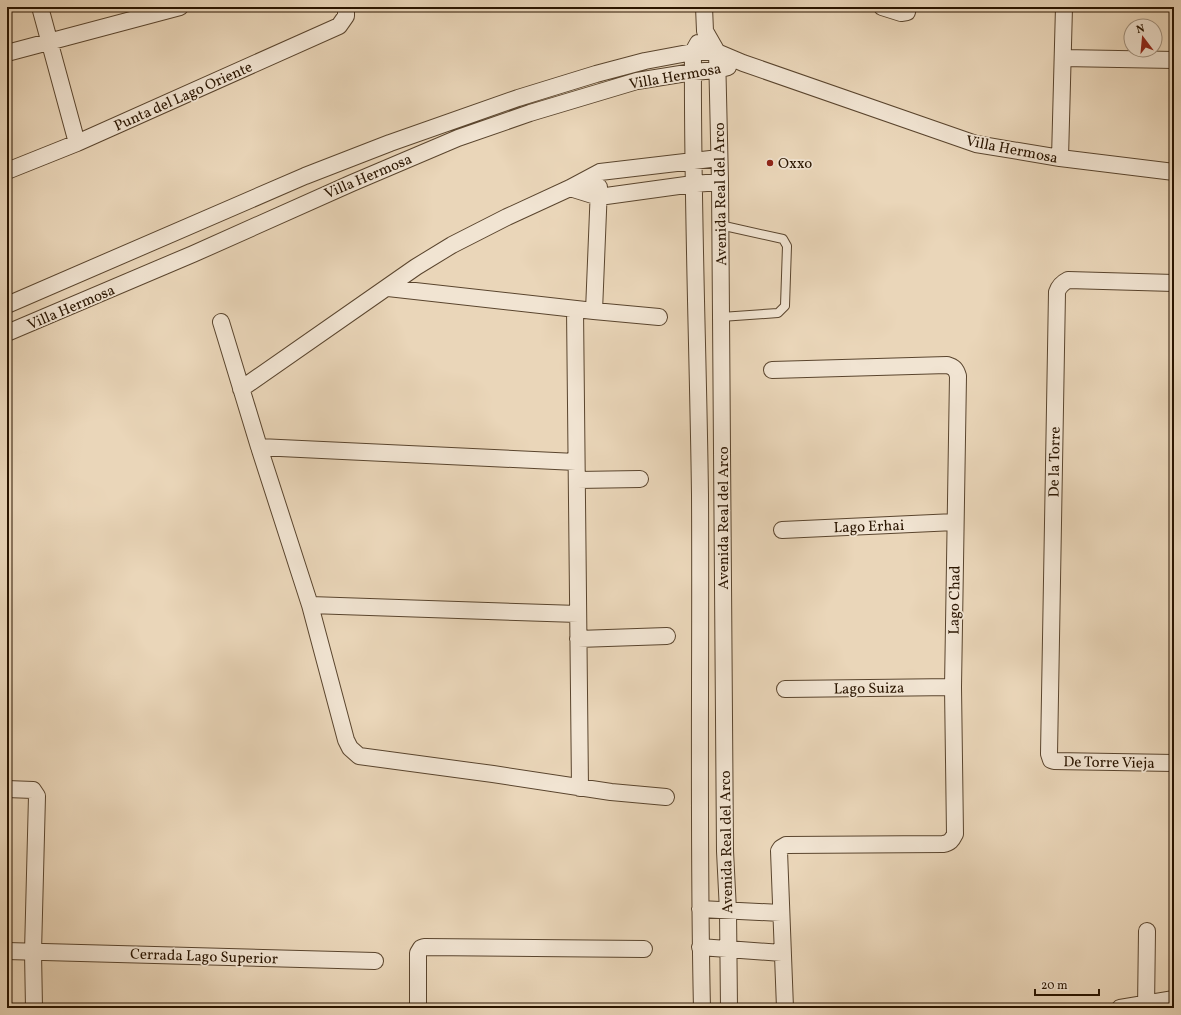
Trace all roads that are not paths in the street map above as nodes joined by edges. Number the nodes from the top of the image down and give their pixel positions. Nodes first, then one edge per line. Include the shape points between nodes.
1 (40, 7) edge
2 (180, 7) edge
3 (346, 7) edge
4 (704, 7) edge
5 (882, 7) edge
6 (908, 7) edge
7 (1064, 7) edge
8 (705, 31) junction
9 (50, 42) junction
10 (693, 52) junction
11 (717, 52) junction
12 (7, 53) edge
13 (1063, 58) junction
14 (1174, 60) edge
15 (743, 63) junction
16 (717, 70) junction
17 (693, 72) junction
18 (77, 143) junction
19 (720, 158) junction
20 (1060, 158) junction
21 (693, 160) junction
22 (7, 171) edge
23 (600, 172) junction
24 (1174, 172) edge
25 (720, 182) junction
26 (693, 184) junction
27 (570, 188) junction
28 (599, 197) junction
29 (720, 225) junction
30 (1174, 282) edge
31 (388, 288) junction
32 (7, 305) edge
33 (574, 309) junction
34 (594, 311) junction
35 (659, 317) dead end
36 (721, 317) junction
37 (221, 322) dead end
38 (7, 333) edge
39 (772, 370) dead end
40 (241, 389) junction
41 (259, 447) junction
42 (576, 462) junction
43 (640, 479) dead end
44 (577, 480) junction
45 (700, 493) junction
46 (723, 494) junction
47 (955, 522) junction
48 (782, 530) dead end
49 (310, 605) junction
50 (578, 614) junction
51 (667, 636) dead end
52 (578, 639) junction
53 (953, 687) junction
54 (785, 689) dead end
55 (1049, 754) joint
56 (1174, 763) edge
57 (580, 788) junction
58 (7, 789) edge
59 (666, 797) dead end
60 (700, 909) junction
61 (728, 911) junction
62 (781, 913) junction
63 (1147, 931) dead end
64 (700, 947) junction
65 (644, 949) dead end
66 (729, 949) junction
67 (7, 951) edge
68 (33, 952) junction
69 (782, 953) junction
70 (375, 961) dead end
71 (1174, 999) edge
72 (1146, 1006) edge
73 (34, 1008) edge
74 (418, 1008) edge
75 (702, 1008) edge
76 (729, 1008) edge
77 (785, 1008) edge
78 (1120, 1008) edge

1 - 9 street
2 - 9 street
3 - 18 street, Punta del Lago Oriente via 346,16 339,26
4 - 8 street, Avenida Real del Arco
5 - 6 street via 901,13 907,12
7 - 13 street
8 - 10 street, Avenida Real del Arco
8 - 11 street, Avenida Real del Arco
9 - 12 street
9 - 18 street
10 - 11 street, Villa Hermosa
10 - 17 street, Avenida Real del Arco
10 - 32 street, Villa Hermosa via 596,74 518,98 390,143 305,176
11 - 15 street, Villa Hermosa
11 - 16 street, Avenida Real del Arco
13 - 14 street
13 - 20 street
15 - 16 street, Villa Hermosa
15 - 20 street, Villa Hermosa via 990,148
16 - 17 street, Villa Hermosa
16 - 19 street, Avenida Real del Arco
17 - 21 street, Avenida Real del Arco
17 - 38 street, Villa Hermosa via 637,81 458,138
18 - 22 street, Punta del Lago Oriente
19 - 21 street
19 - 25 street, Avenida Real del Arco
20 - 24 street, Villa Hermosa
21 - 23 street
21 - 26 street, Avenida Real del Arco
23 - 27 street
23 - 28 street
25 - 26 street
25 - 29 street, Avenida Real del Arco
26 - 28 street
26 - 45 street, Avenida Real del Arco
27 - 28 street
27 - 31 street via 452,245
28 - 34 street
29 - 36 street, Avenida Real del Arco
29 - 36 lane via 783,239 787,246 785,306 778,313
30 - 55 street, De la Torre via 1068,280 1058,288
31 - 33 street
31 - 40 street
33 - 34 street
33 - 42 street
34 - 35 street
36 - 46 street, Avenida Real del Arco
37 - 40 street
39 - 47 street, Lago Chad via 947,365 953,367 958,376
40 - 41 street
41 - 42 street
41 - 49 street
42 - 44 street
43 - 44 street
44 - 50 street
45 - 46 street
45 - 60 street, Avenida Real del Arco
46 - 61 street, Avenida Real del Arco via 725,843
47 - 48 street, Lago Erhai
47 - 53 street, Lago Chad
49 - 50 street
49 - 57 street via 346,740 359,756
50 - 52 street
51 - 52 street
52 - 57 street
53 - 54 street, Lago Suiza
53 - 62 street, Lago Chad via 955,834 952,840 943,844 786,845 779,852
55 - 56 street, De Torre Vieja via 1054,761
57 - 59 street
58 - 68 street via 33,790 37,796
60 - 61 street
60 - 64 street, Avenida Real del Arco
61 - 62 street
61 - 66 street, Avenida Real del Arco
62 - 69 street
63 - 72 street
64 - 66 street
64 - 75 street, Avenida Real del Arco
65 - 74 street via 424,947 418,953
66 - 69 street
66 - 76 street, Avenida Real del Arco
67 - 68 street, Cerrada Lago Superior
68 - 70 street, Cerrada Lago Superior
68 - 73 street
69 - 77 street
71 - 72 street
72 - 78 street

